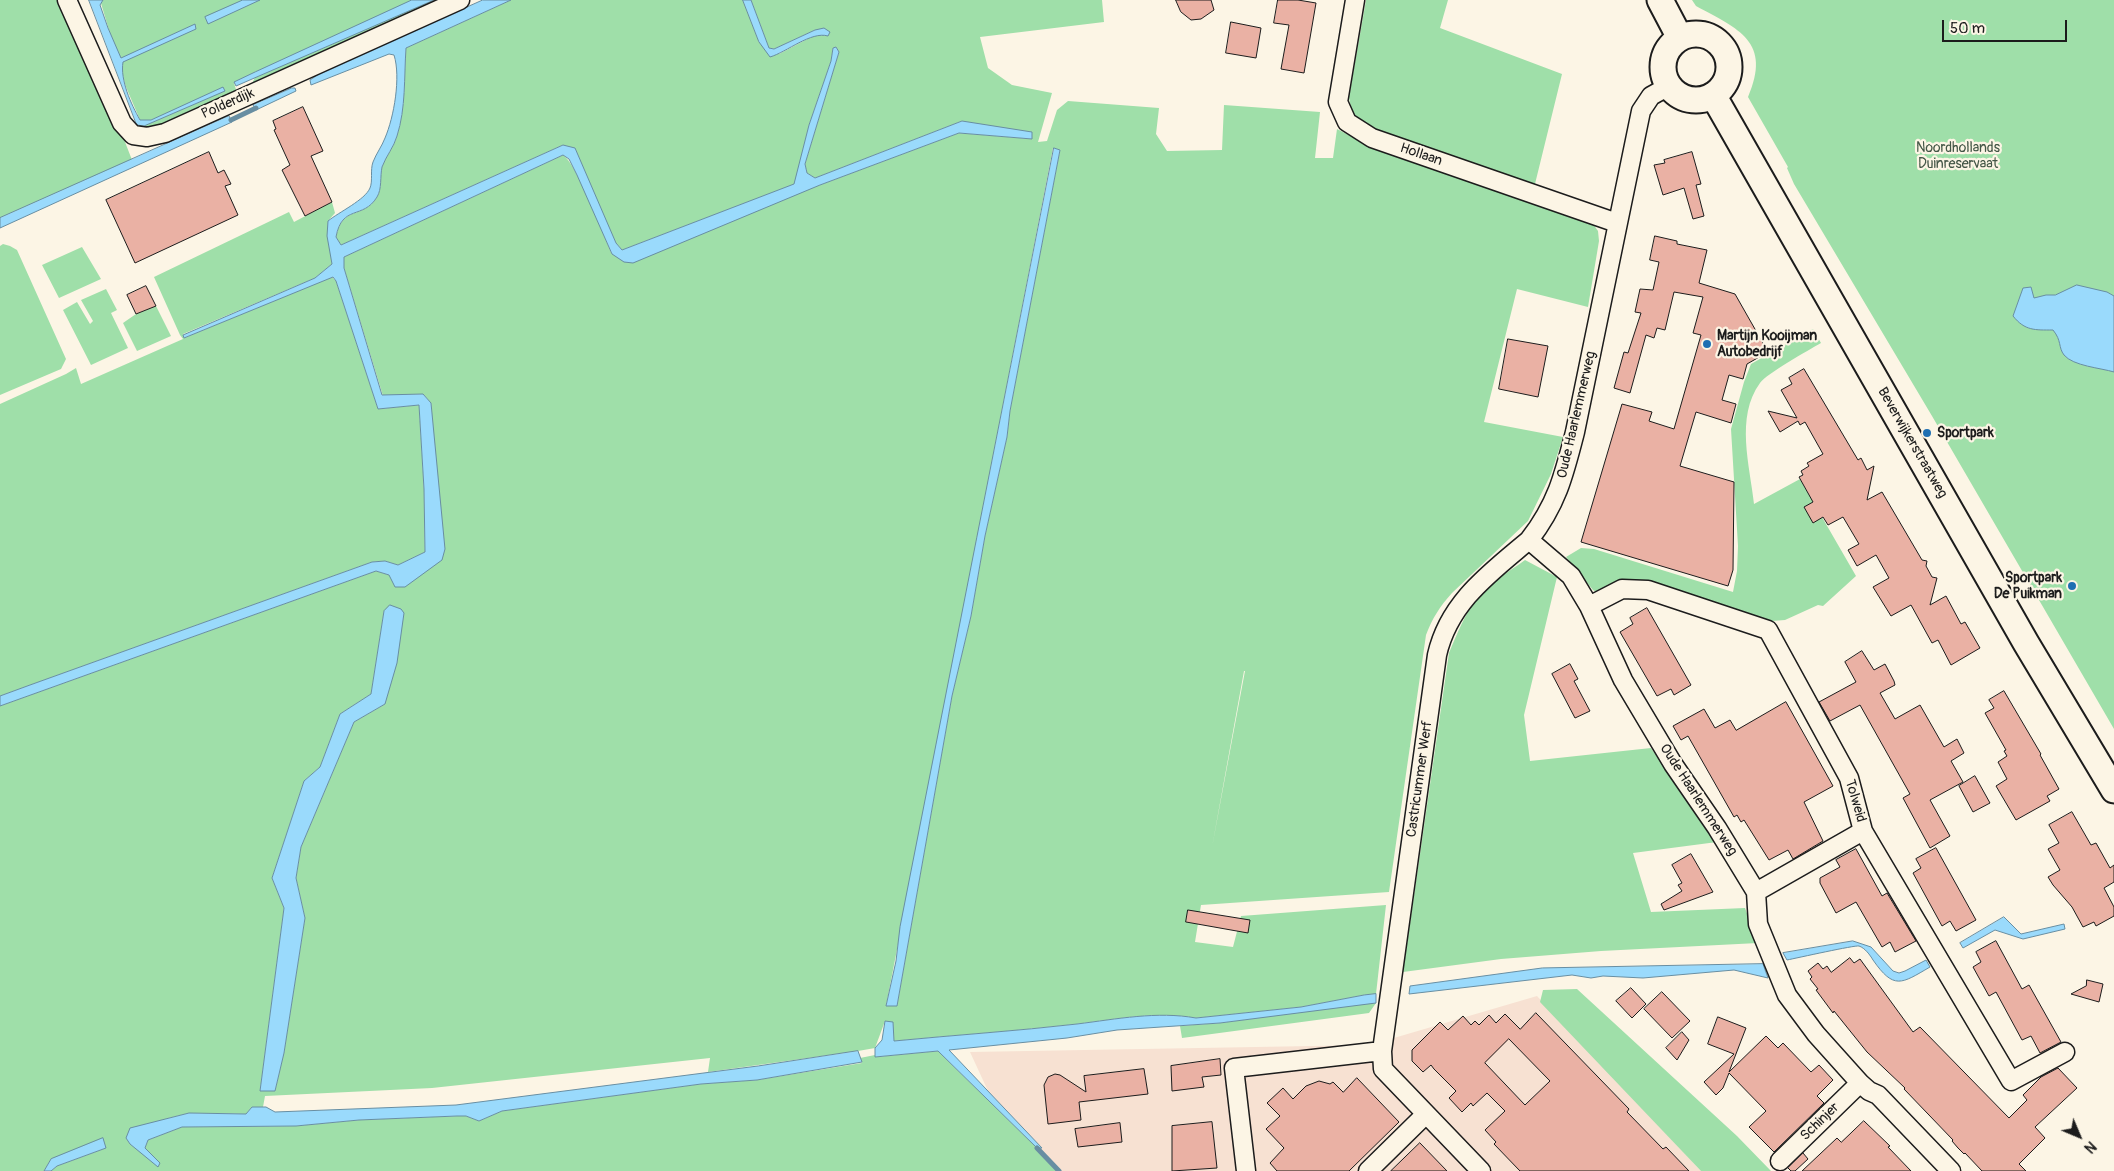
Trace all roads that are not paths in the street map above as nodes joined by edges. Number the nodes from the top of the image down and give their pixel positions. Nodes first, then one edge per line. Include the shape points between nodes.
1 (67, 0) edge
2 (460, 0) edge
3 (1355, 0) edge
4 (1660, 0) edge
5 (1680, 38) junction
6 (1669, 86) junction
7 (1713, 95) junction
8 (1617, 223) junction
9 (1529, 540) junction
10 (1588, 606) junction
11 (2114, 790) edge
12 (1863, 832) junction
13 (1756, 892) junction
14 (1382, 1051) junction
15 (2065, 1052) dead end
16 (1860, 1083) junction
17 (1426, 1114) junction
18 (1780, 1161) dead end
19 (1246, 1171) edge
20 (1368, 1171) edge
21 (1481, 1171) edge
22 (1951, 1171) edge

1 - 2 street, Polderdijk via 122,123 133,135 147,137 165,133
3 - 8 street, Hollaan via 1338,102 1347,122 1372,138
4 - 5 main road
5 - 6 main road via 1666,52 1663,62
5 - 7 main road via 1705,36 1725,51 1729,70 1721,89
6 - 7 main road via 1687,99
6 - 8 street, Oude Haarlemmerweg via 1651,96 1641,111
7 - 11 main road, Beverwijkerstraatweg via 2021,635
8 - 9 street, Oude Haarlemmerweg via 1564,475 1550,510
9 - 10 street, Oude Haarlemmerweg via 1571,576
9 - 14 street, Castricummer Werf via 1483,579 1458,606 1442,634
10 - 12 street, Tolweid via 1622,589 1648,590 1768,630 1849,778
10 - 13 street, Oude Haarlemmerweg via 1623,680
12 - 13 street
12 - 15 street, Tolweid via 2011,1081
13 - 16 street, Oude Haarlemmerweg via 1758,924 1787,995 1816,1034
14 - 17 street, Castricummer Werf via 1382,1068
14 - 19 street via 1234,1068
16 - 18 street, Schinjer
16 - 22 street, Oude Haarlemmerweg via 1878,1095
17 - 20 street
17 - 21 street, Castricummer Werf

